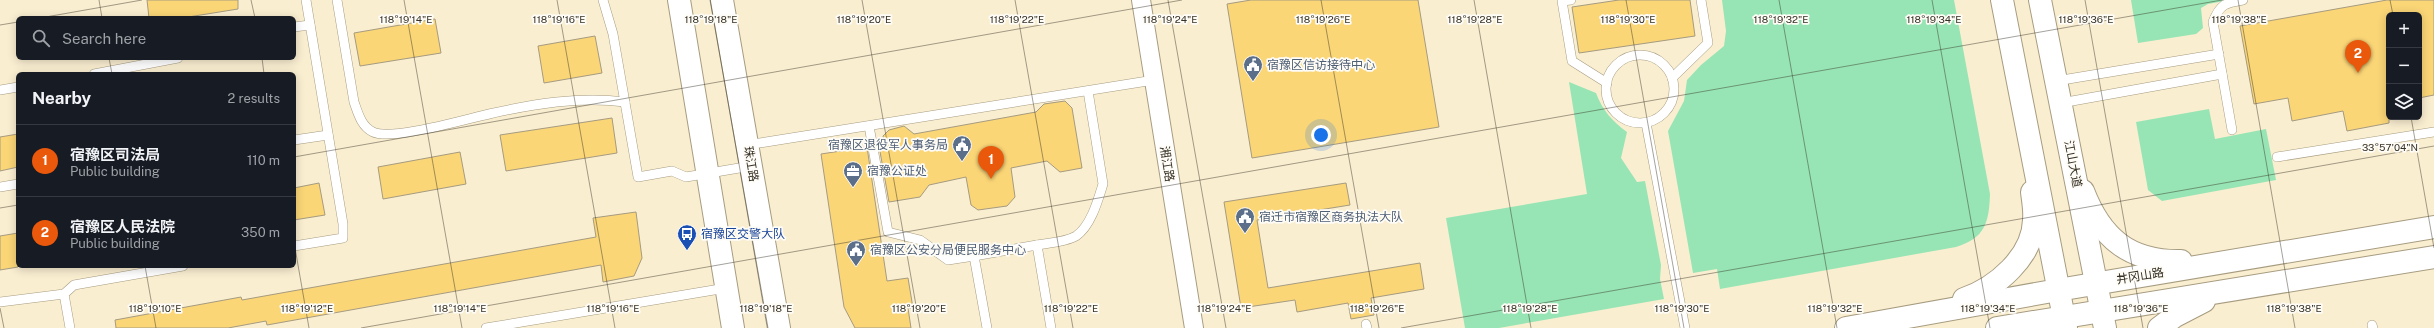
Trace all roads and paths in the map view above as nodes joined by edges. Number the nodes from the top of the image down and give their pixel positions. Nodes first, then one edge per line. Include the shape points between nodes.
1 (306, 0) edge
2 (337, 0) edge
3 (603, 0) edge
4 (679, 0) edge
5 (722, 0) edge
6 (1141, 0) edge
7 (1571, 0) edge
8 (1701, 0) edge
9 (2002, 0) edge
10 (2040, 0) edge
11 (2243, 0) edge
12 (310, 25) junction
13 (296, 27) edge
14 (2219, 54) junction
15 (168, 60) edge
16 (104, 72) edge
17 (2222, 74) junction
18 (1672, 78) junction
19 (1154, 80) junction
20 (2056, 82) junction
21 (1607, 83) junction
22 (16, 87) edge
23 (0, 90) edge
24 (1088, 91) junction
25 (625, 102) junction
26 (2061, 103) junction
27 (1646, 123) junction
28 (2026, 125) junction
29 (869, 126) junction
30 (2232, 130) dead end
31 (2434, 132) edge
32 (328, 135) junction
33 (296, 140) edge
34 (749, 156) junction
35 (2277, 157) dead end
36 (2073, 165) junction
37 (708, 173) junction
38 (16, 184) edge
39 (0, 187) edge
40 (2434, 228) edge
41 (1037, 245) junction
42 (296, 246) edge
43 (974, 256) junction
44 (2434, 257) edge
45 (2248, 258) junction
46 (172, 268) edge
47 (2096, 283) junction
48 (726, 288) junction
49 (2058, 290) junction
50 (2226, 291) junction
51 (64, 294) junction
52 (0, 302) edge
53 (1914, 316) junction
54 (2103, 319) edge
55 (2065, 322) edge
56 (525, 325) edge
57 (70, 328) edge
58 (486, 328) edge
59 (733, 328) edge
60 (779, 328) edge
61 (987, 328) edge
62 (1051, 328) edge
63 (1194, 328) edge
64 (1685, 328) edge
65 (1846, 328) edge
66 (1998, 328) edge
67 (2159, 328) edge

1 - 12 lane
2 - 25 lane via 354,102 359,118 373,132 388,134 585,98
3 - 25 lane via 613,34
4 - 37 street
5 - 34 street, 珠江路
6 - 19 street, 湘江路
7 - 21 lane via 1562,1 1572,61
8 - 18 lane via 1708,43
9 - 28 street
10 - 20 street, 江山大道
11 - 14 lane via 2226,3 2217,13 2213,22
12 - 13 lane
12 - 32 lane
14 - 17 lane
14 - 20 lane
15 - 16 lane
17 - 26 lane
17 - 30 lane
18 - 21 lane via 1667,68 1658,60 1648,56 1637,56 1617,64
18 - 27 lane via 1674,89 1669,106 1657,119
19 - 24 lane
19 - 63 street, 湘江路
20 - 26 street, 江山大道
21 - 27 lane via 1607,94 1616,113 1625,120
22 - 23 lane
24 - 29 lane
24 - 41 lane via 1103,184 1088,222 1077,235
25 - 37 lane via 638,177 672,171 686,177
26 - 36 street, 江山大道
27 - 64 lane
28 - 49 street
28 - 53 street via 2034,221 2028,244 2015,264 1998,282 1980,293
29 - 34 lane
29 - 43 lane via 888,232 920,240 948,260
31 - 35 lane
32 - 33 lane
32 - 42 lane via 343,224 343,238
34 - 37 lane
34 - 60 street, 珠江路
36 - 45 street via 2091,213 2106,234 2124,248 2145,258 2168,261
36 - 47 street, 江山大道
37 - 48 street
38 - 39 lane
40 - 45 street, 井冈山路
41 - 43 lane
41 - 62 lane
43 - 61 lane
44 - 50 street
45 - 47 street, 井冈山路
46 - 51 lane via 74,285
47 - 49 street, 井冈山路
47 - 54 street, 江山大道
48 - 56 lane
48 - 59 street
49 - 53 street, 井冈山路
49 - 55 street
50 - 54 street
50 - 67 street via 2175,316
51 - 52 lane
51 - 57 lane
53 - 65 street, 井冈山路
54 - 55 street
55 - 66 street
56 - 58 lane

